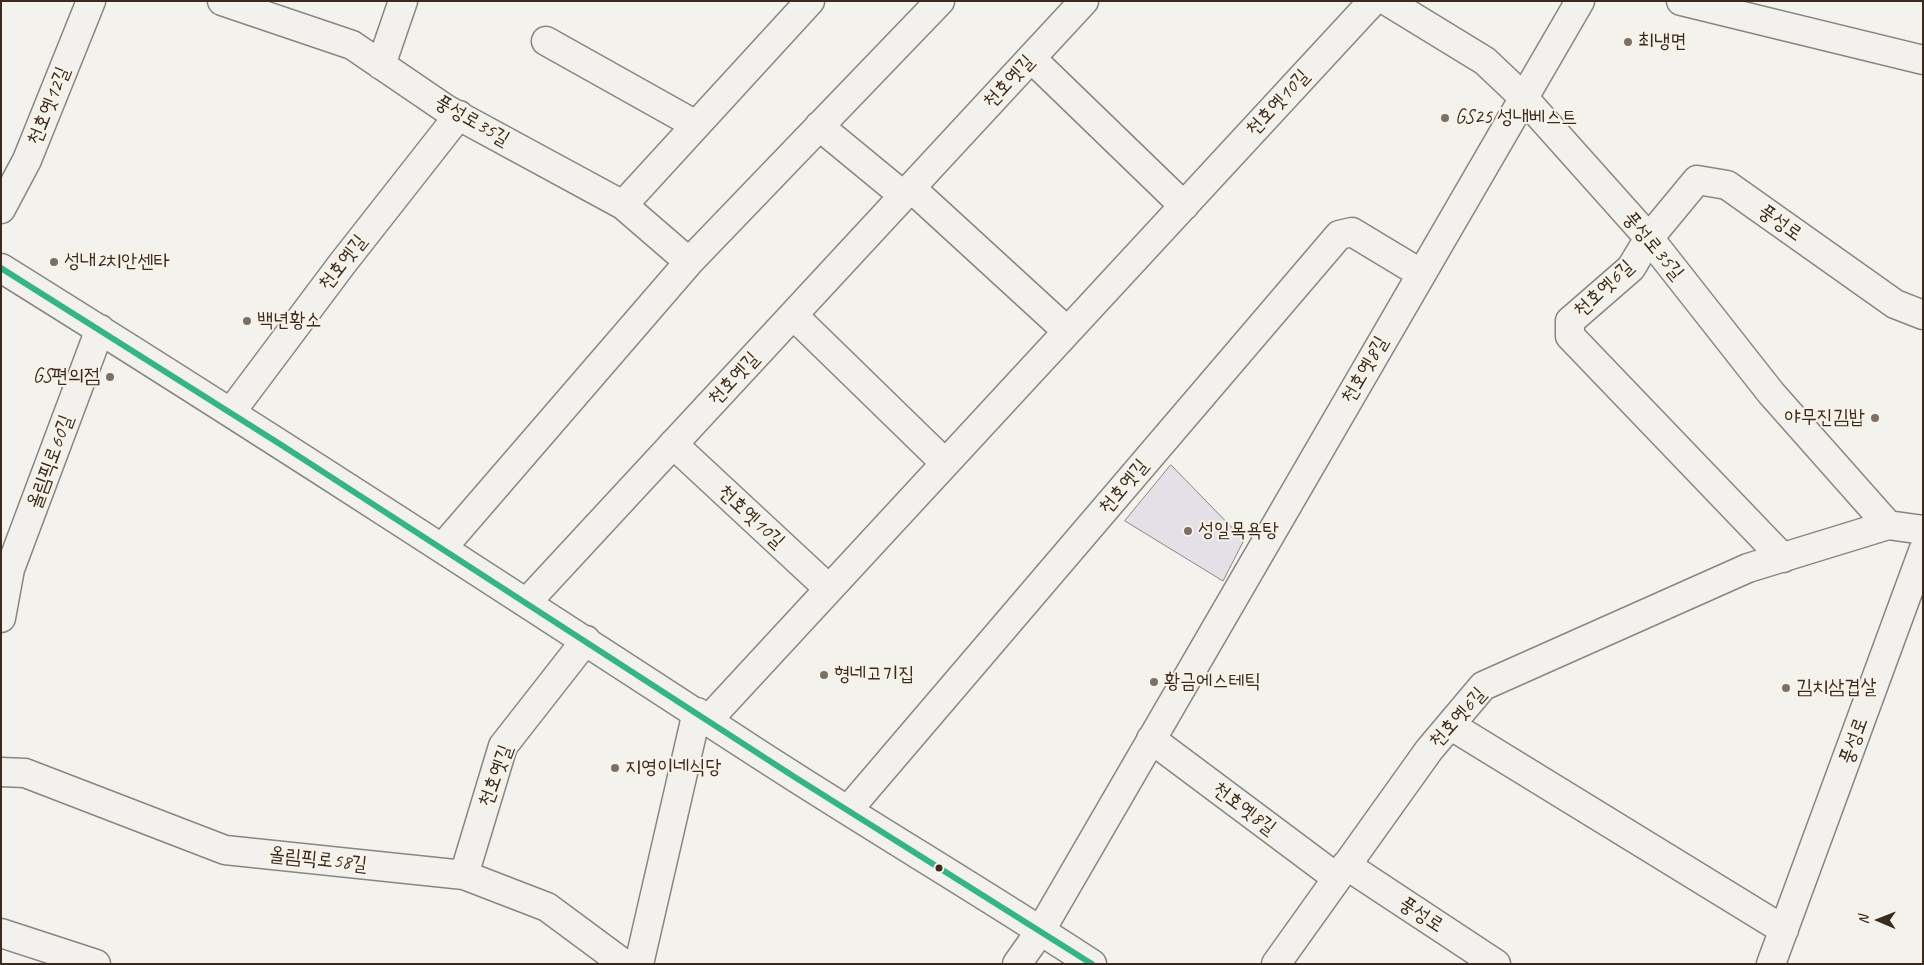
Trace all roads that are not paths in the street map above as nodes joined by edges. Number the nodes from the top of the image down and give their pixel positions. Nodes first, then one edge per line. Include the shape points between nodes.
1 (91, 1) edge
2 (222, 1) edge
3 (403, 1) edge
4 (810, 1) edge
5 (940, 1) edge
6 (1084, 1) edge
7 (1373, 1) edge
8 (1387, 1) edge
9 (1580, 1) edge
10 (1682, 1) edge
11 (546, 41) dead end
12 (1031, 58) junction
13 (1923, 60) edge
14 (381, 64) junction
15 (1523, 97) junction
16 (459, 115) junction
17 (696, 125) junction
18 (819, 126) junction
19 (907, 192) junction
20 (623, 205) junction
21 (1184, 206) junction
22 (1, 209) edge
23 (1649, 238) junction
24 (689, 262) junction
25 (1, 268) edge
26 (1420, 273) junction
27 (792, 315) junction
28 (1923, 316) edge
29 (100, 329) junction
30 (1067, 331) junction
31 (231, 412) junction
32 (673, 444) junction
33 (945, 463) junction
34 (1888, 525) junction
35 (1923, 530) edge
36 (443, 547) junction
37 (1923, 552) edge
38 (1783, 558) junction
39 (829, 590) junction
40 (3, 602) edge
41 (527, 602) junction
42 (586, 640) junction
43 (702, 716) junction
44 (1450, 725) junction
45 (1151, 739) junction
46 (1, 772) edge
47 (848, 810) junction
48 (1342, 872) junction
49 (464, 875) junction
50 (1040, 930) junction
51 (1784, 930) junction
52 (1, 934) edge
53 (96, 964) edge
54 (624, 964) edge
55 (639, 964) edge
56 (1017, 964) edge
57 (1092, 964) edge
58 (1276, 964) edge
59 (1496, 964) edge
60 (1771, 964) edge

1 - 22 street, 천호옛12길 via 27,160
2 - 14 street via 352,45
3 - 14 street
4 - 17 street
5 - 18 street
6 - 12 street, 천호옛길
7 - 21 street, 천호옛10길
8 - 15 street, 풍성로35길 via 1485,61
9 - 15 street, 천호옛8길
10 - 13 street
11 - 17 street
12 - 19 street, 천호옛길
12 - 21 street
14 - 16 street, 풍성로35길
15 - 23 street, 풍성로35길
15 - 26 street, 천호옛8길
16 - 20 street, 풍성로35길
16 - 31 street, 천호옛길
17 - 20 street
18 - 19 street
18 - 24 street
19 - 27 street, 천호옛길
19 - 30 street
20 - 24 street, 풍성로35길
21 - 30 street, 천호옛10길
23 - 28 street, 풍성로 via 1697,180 1726,185 1895,304
23 - 34 street, 풍성로35길 via 1772,393
23 - 38 street, 천호옛6길 via 1631,268 1570,321 1570,336
24 - 36 street
25 - 29 street
26 - 45 street, 천호옛8길
26 - 47 street, 천호옛길 via 1352,232 1339,235
27 - 32 street, 천호옛길
27 - 33 street
29 - 31 street
29 - 40 street, 올림픽로60길 via 10,569
30 - 33 street, 천호옛10길
31 - 36 street
32 - 39 street, 천호옛10길
32 - 41 street, 천호옛길
33 - 39 street, 천호옛10길
34 - 35 street, 천호옛6길
34 - 38 street, 천호옛6길
36 - 41 street
37 - 51 street, 풍성로
38 - 44 street, 천호옛6길 via 1748,568 1483,686
39 - 43 street, 천호옛10길
41 - 42 street
42 - 43 street
42 - 49 street, 천호옛길 via 503,746
43 - 47 street
43 - 55 street
44 - 48 street, 천호옛6길
44 - 51 street
45 - 48 street, 천호옛8길
45 - 50 street, 천호옛8길
46 - 49 street, 올림픽로58길 via 25,773 225,850
47 - 50 street
48 - 58 street, 천호옛6길
48 - 59 street, 풍성로
49 - 54 street, 올림픽로58길 via 547,907
50 - 56 street
50 - 57 street
51 - 60 street, 풍성로
52 - 53 street

